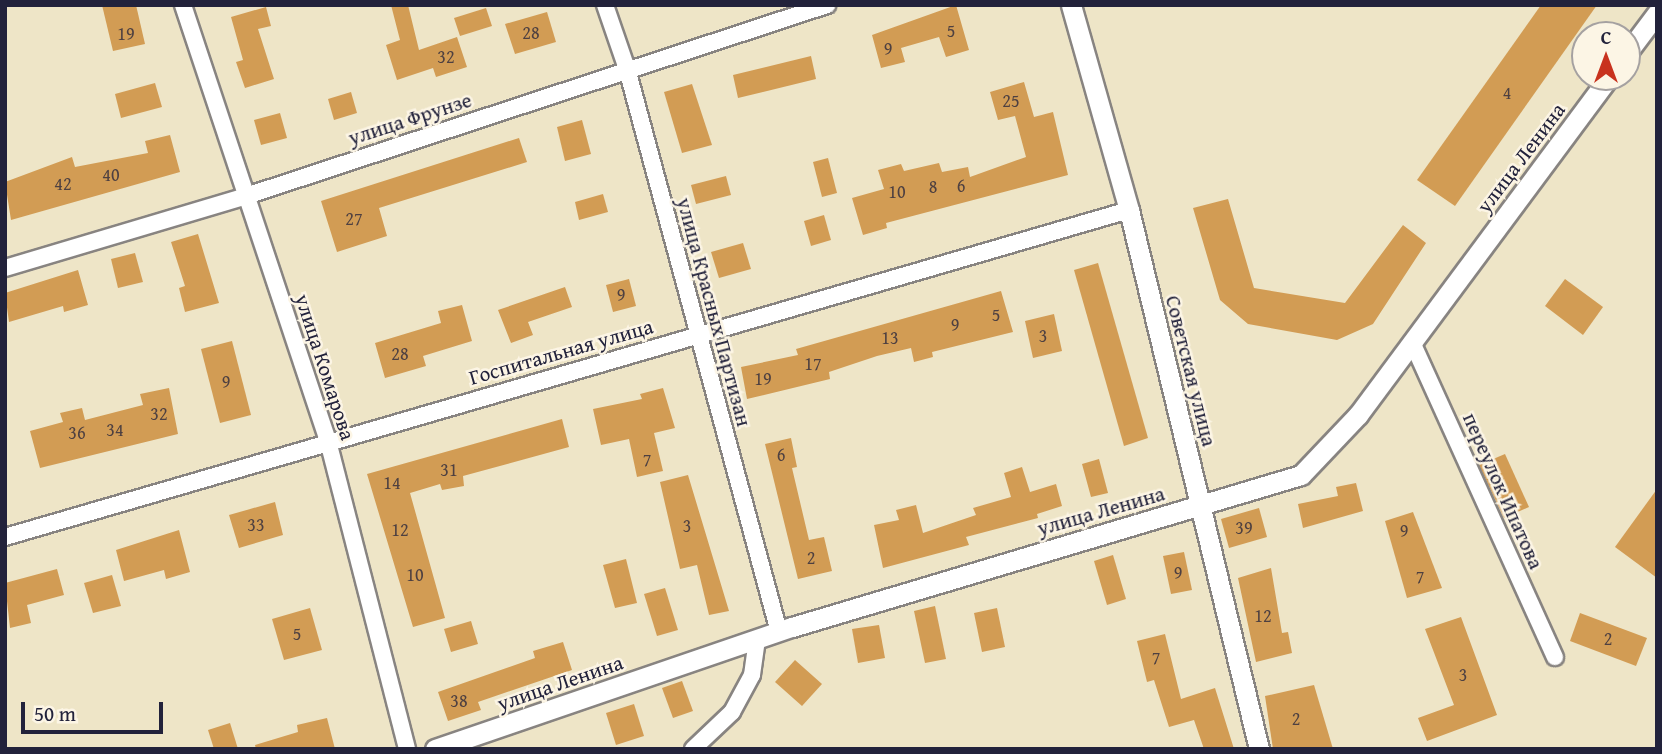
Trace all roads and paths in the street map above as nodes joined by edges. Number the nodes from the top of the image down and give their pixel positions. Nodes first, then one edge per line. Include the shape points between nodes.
1 (183, 5) edge
2 (605, 5) edge
3 (827, 5) edge
4 (1071, 5) edge
5 (1657, 13) edge
6 (1641, 34) edge
7 (627, 69) junction
8 (1599, 91) edge
9 (246, 196) junction
10 (1129, 210) junction
11 (5, 268) edge
12 (698, 334) junction
13 (1412, 342) junction
14 (328, 441) junction
15 (1200, 506) junction
16 (5, 537) edge
17 (779, 632) junction
18 (757, 640) junction
19 (1555, 657) dead end
20 (407, 749) edge
21 (435, 749) edge
22 (693, 749) edge
23 (1259, 749) edge

1 - 9 street, улица Комарова
2 - 7 street, улица Красных Партизан
3 - 7 street, улица Фрунзе
4 - 10 street, Советская улица
5 - 6 street
7 - 9 street, улица Фрунзе
7 - 12 street, улица Красных Партизан
8 - 13 street, улица Ленина
9 - 11 street, улица Фрунзе
9 - 14 street, улица Комарова
10 - 12 street, Госпитальная улица
10 - 15 street, Советская улица
12 - 14 street, Госпитальная улица
12 - 17 street, улица Красных Партизан
13 - 15 street, улица Ленина via 1358,415 1301,475
13 - 19 street, переулок Ипатова
14 - 16 street, Госпитальная улица
14 - 20 street, улица Комарова
15 - 17 street, улица Ленина
15 - 23 street, Советская улица
17 - 18 street, улица Ленина
18 - 21 street, улица Ленина
18 - 22 street via 752,675 732,712

